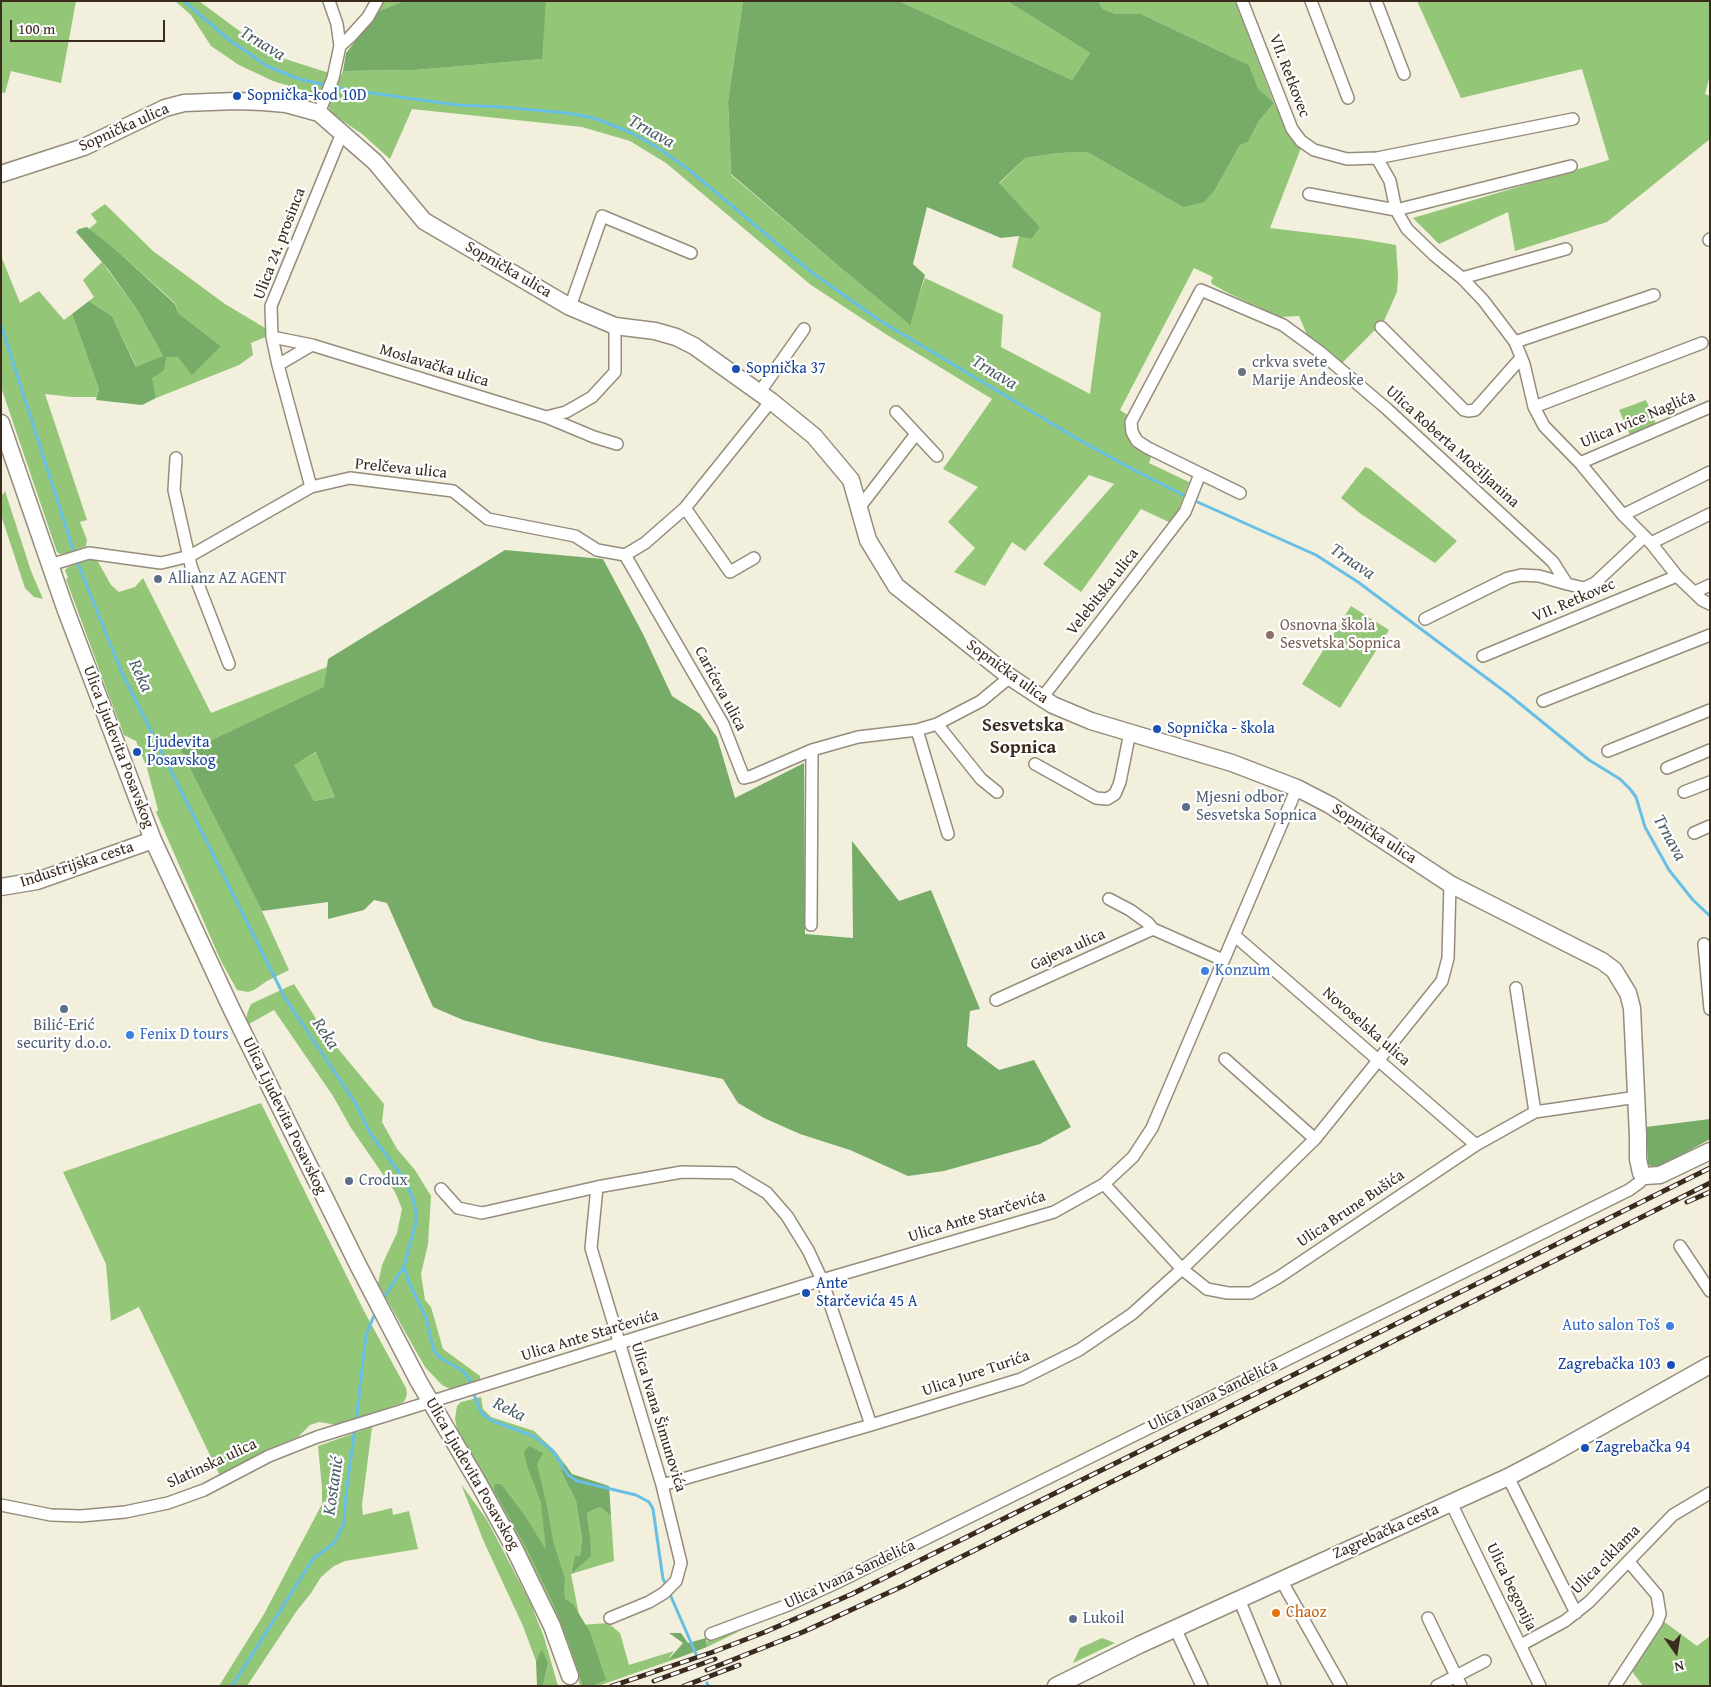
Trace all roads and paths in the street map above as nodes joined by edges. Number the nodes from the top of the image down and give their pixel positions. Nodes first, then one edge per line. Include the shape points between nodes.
1 (329, 1) edge
2 (377, 1) edge
3 (1242, 1) edge
4 (1311, 1) edge
5 (1376, 1) edge
6 (340, 46) junction
7 (1404, 74) dead end
8 (1348, 98) dead end
9 (319, 113) junction
10 (1573, 119) dead end
11 (342, 133) junction
12 (1377, 158) junction
13 (1570, 166) dead end
14 (1, 174) edge
15 (1309, 194) dead end
16 (1396, 210) junction
17 (1566, 249) dead end
18 (691, 253) dead end
19 (1462, 278) junction
20 (1654, 295) dead end
21 (570, 307) junction
22 (615, 326) junction
23 (1381, 327) dead end
24 (804, 329) dead end
25 (272, 337) junction
26 (1515, 342) junction
27 (1702, 343) dead end
28 (312, 345) junction
29 (1521, 358) junction
30 (278, 365) junction
31 (765, 397) junction
32 (1710, 407) edge
33 (1534, 408) junction
34 (896, 412) dead end
35 (546, 417) junction
36 (1, 423) edge
37 (916, 434) junction
38 (618, 444) dead end
39 (937, 456) dead end
40 (176, 458) dead end
41 (1580, 463) junction
42 (1710, 472) edge
43 (1200, 474) junction
44 (311, 487) junction
45 (1240, 493) dead end
46 (685, 508) junction
47 (859, 508) junction
48 (1710, 514) edge
49 (1623, 515) junction
50 (1648, 540) junction
51 (625, 555) junction
52 (190, 556) junction
53 (754, 558) dead end
54 (56, 563) junction
55 (1677, 576) junction
56 (1567, 584) junction
57 (1710, 585) edge
58 (1695, 592) junction
59 (1710, 604) edge
60 (1425, 619) dead end
61 (1710, 635) edge
62 (1483, 656) dead end
63 (229, 664) dead end
64 (1010, 677) junction
65 (1042, 698) junction
66 (1543, 701) dead end
67 (1710, 710) edge
68 (937, 724) junction
69 (917, 730) junction
70 (1130, 732) junction
71 (812, 750) junction
72 (1710, 750) edge
73 (1608, 751) dead end
74 (1035, 764) dead end
75 (1667, 768) dead end
76 (1710, 782) edge
77 (1298, 788) junction
78 (997, 792) dead end
79 (1684, 792) dead end
80 (1710, 826) edge
81 (1694, 833) dead end
82 (948, 834) dead end
83 (153, 840) junction
84 (1450, 884) junction
85 (1, 887) edge
86 (1109, 899) dead end
87 (811, 925) dead end
88 (1153, 929) junction
89 (1234, 935) junction
90 (1704, 944) dead end
91 (1223, 960) junction
92 (1516, 988) dead end
93 (996, 1000) dead end
94 (1710, 1009) edge
95 (1225, 1060) dead end
96 (1380, 1060) junction
97 (1636, 1097) junction
98 (1534, 1112) junction
99 (1315, 1139) junction
100 (1476, 1145) junction
101 (1710, 1151) edge
102 (1645, 1176) junction
103 (1104, 1184) junction
104 (597, 1188) junction
105 (441, 1189) dead end
106 (1680, 1246) dead end
107 (1182, 1268) junction
108 (822, 1280) junction
109 (1710, 1291) edge
110 (618, 1343) junction
111 (1710, 1365) edge
112 (430, 1402) junction
113 (871, 1425) junction
114 (1508, 1477) junction
115 (662, 1485) junction
116 (1710, 1493) edge
117 (1451, 1503) junction
118 (1, 1505) edge
119 (1629, 1562) junction
120 (1281, 1580) junction
121 (1239, 1599) junction
122 (1576, 1613) junction
123 (610, 1618) dead end
124 (1428, 1618) dead end
125 (1175, 1628) junction
126 (711, 1634) dead end
127 (1522, 1645) junction
128 (1486, 1661) dead end
129 (570, 1676) dead end
130 (1459, 1680) edge
131 (1056, 1686) edge
132 (1202, 1686) edge
133 (1275, 1686) edge
134 (1341, 1686) edge
135 (1437, 1686) edge
136 (1540, 1686) edge
137 (1615, 1686) edge

1 - 6 street
2 - 6 street via 368,17
3 - 12 street, VII. Retkovec via 1292,129 1302,141 1314,150 1347,160
4 - 8 street
5 - 7 street
6 - 9 street via 333,78
9 - 11 street, Sopnička ulica
9 - 14 street, Sopnička ulica via 264,102 184,103 165,108 84,147
10 - 12 street, VII. Retkovec
11 - 21 street, Sopnička ulica via 376,162 424,221
11 - 25 street, Ulica 24. prosinca via 271,306
12 - 16 street via 1390,181
13 - 16 street
15 - 16 street
16 - 19 street via 1407,229
17 - 19 street
18 - 21 street, Sopnička ulica via 602,216
19 - 26 street
20 - 26 street
21 - 22 street, Sopnička ulica
22 - 31 street, Sopnička ulica via 676,337 694,346
22 - 35 street via 615,372 592,397 566,412
23 - 29 street via 1468,411 1475,410
24 - 31 street
25 - 28 street, Moslavačka ulica
25 - 30 street, Ulica 24. prosinca
26 - 29 street
27 - 33 street
28 - 30 street
28 - 35 street, Moslavačka ulica
29 - 33 street
30 - 44 street, Ulica 24. prosinca
31 - 46 street
31 - 47 street, Sopnička ulica via 814,436 851,480
32 - 41 street, Ulica Ivice Naglića
33 - 41 street via 1544,426
34 - 37 street
35 - 38 street, Moslavačka ulica
36 - 54 street, Ulica Ljudevita Posavskog
37 - 39 street
37 - 47 street
40 - 52 street via 174,490
41 - 49 street
42 - 49 street
43 - 45 street
43 - 56 street, Ulica Roberta Močiljanina via 1137,441 1131,422 1201,290 1283,325 1320,352 1553,562
43 - 65 street, Velebitska ulica via 1185,512
44 - 51 street, Prelčeva ulica via 350,478 452,491 488,519 575,536 597,550
44 - 52 street, Prelčeva ulica
46 - 51 street via 646,543
46 - 53 street via 730,572
47 - 64 street, Sopnička ulica via 868,540 896,586
48 - 50 street
49 - 50 street
50 - 55 street
50 - 56 street via 1584,588
51 - 71 street, Carićeva ulica via 723,724 744,778
52 - 54 street, Prelčeva ulica via 161,563 89,552
52 - 63 street
54 - 83 street, Ulica Ljudevita Posavskog
55 - 58 street
55 - 62 street, VII. Retkovec
56 - 60 street via 1534,575 1508,578
57 - 58 street
58 - 59 street
61 - 66 street
64 - 65 street, Sopnička ulica
64 - 68 street, Carićeva ulica via 981,701
65 - 70 street, Sopnička ulica via 1078,716
67 - 73 street
68 - 69 street, Carićeva ulica
68 - 78 street via 981,779
69 - 71 street, Carićeva ulica via 858,737
69 - 82 street
70 - 74 street via 1120,782 1115,794 1106,799 1096,798
70 - 77 street, Sopnička ulica via 1232,763
71 - 87 street
72 - 75 street
76 - 79 street
77 - 84 street, Sopnička ulica via 1330,805
77 - 89 street, Ulica Ante Starčevića
80 - 81 street
83 - 85 street, Industrijska cesta via 36,881
83 - 112 street, Ulica Ljudevita Posavskog via 301,1151
84 - 96 street, Ulica Jure Turića via 1448,958 1442,981
84 - 97 street, Sopnička ulica via 1614,970 1628,993 1632,1008
86 - 88 street via 1130,910
88 - 91 street
88 - 93 street, Gajeva ulica
89 - 91 street, Ulica Ante Starčevića
89 - 96 street, Novoselska ulica
90 - 94 street
91 - 103 street, Ulica Ante Starčevića via 1152,1128 1133,1156
92 - 98 street
95 - 99 street
96 - 99 street, Ulica Jure Turića
96 - 100 street, Novoselska ulica
97 - 98 street, Ulica Brune Bušića
97 - 102 street, Sopnička ulica via 1638,1159 1641,1173
98 - 100 street, Ulica Brune Bušića
99 - 107 street, Ulica Jure Turića
100 - 107 street, Ulica Brune Bušića via 1279,1278 1251,1293 1207,1289
101 - 102 street, Ulica Ivana Sandelića via 1660,1175
102 - 126 street, Ulica Ivana Sandelića via 1630,1190 836,1583
103 - 107 street, Ulica Brune Bušića
103 - 108 street, Ulica Ante Starčevića via 1054,1212
104 - 105 street via 482,1213 458,1208
104 - 108 street via 682,1172 734,1173 767,1194 787,1216
104 - 110 street, Ulica Ivana Šimunovića via 591,1248
106 - 109 street
107 - 113 street, Ulica Jure Turića via 1132,1314 1079,1350 1021,1379
108 - 110 street, Ulica Ante Starčevića
108 - 113 street
110 - 112 street, Ulica Ante Starčevića
110 - 115 street, Ulica Ivana Šimunovića
111 - 114 street, Zagrebačka cesta
112 - 118 street, Slatinska ulica via 289,1447 204,1490 170,1502 97,1516 51,1514
112 - 129 street, Ulica Ljudevita Posavskog via 513,1546 552,1626
113 - 115 street, Ulica Jure Turića
114 - 117 street, Zagrebačka cesta
114 - 122 street
115 - 123 street, Ulica Ivana Šimunovića via 680,1563 676,1581 649,1602
116 - 119 street, Ulica ciklama via 1673,1515
117 - 120 street, Zagrebačka cesta
117 - 127 street, Ulica begonija
119 - 122 street, Ulica ciklama
119 - 137 street via 1657,1595 1660,1614
120 - 121 street, Zagrebačka cesta
120 - 134 street
121 - 125 street, Zagrebačka cesta
121 - 133 street
122 - 127 street, Ulica ciklama
124 - 130 street
125 - 131 street, Zagrebačka cesta
125 - 132 street
127 - 136 street, Ulica begonija
128 - 130 street
130 - 135 street

